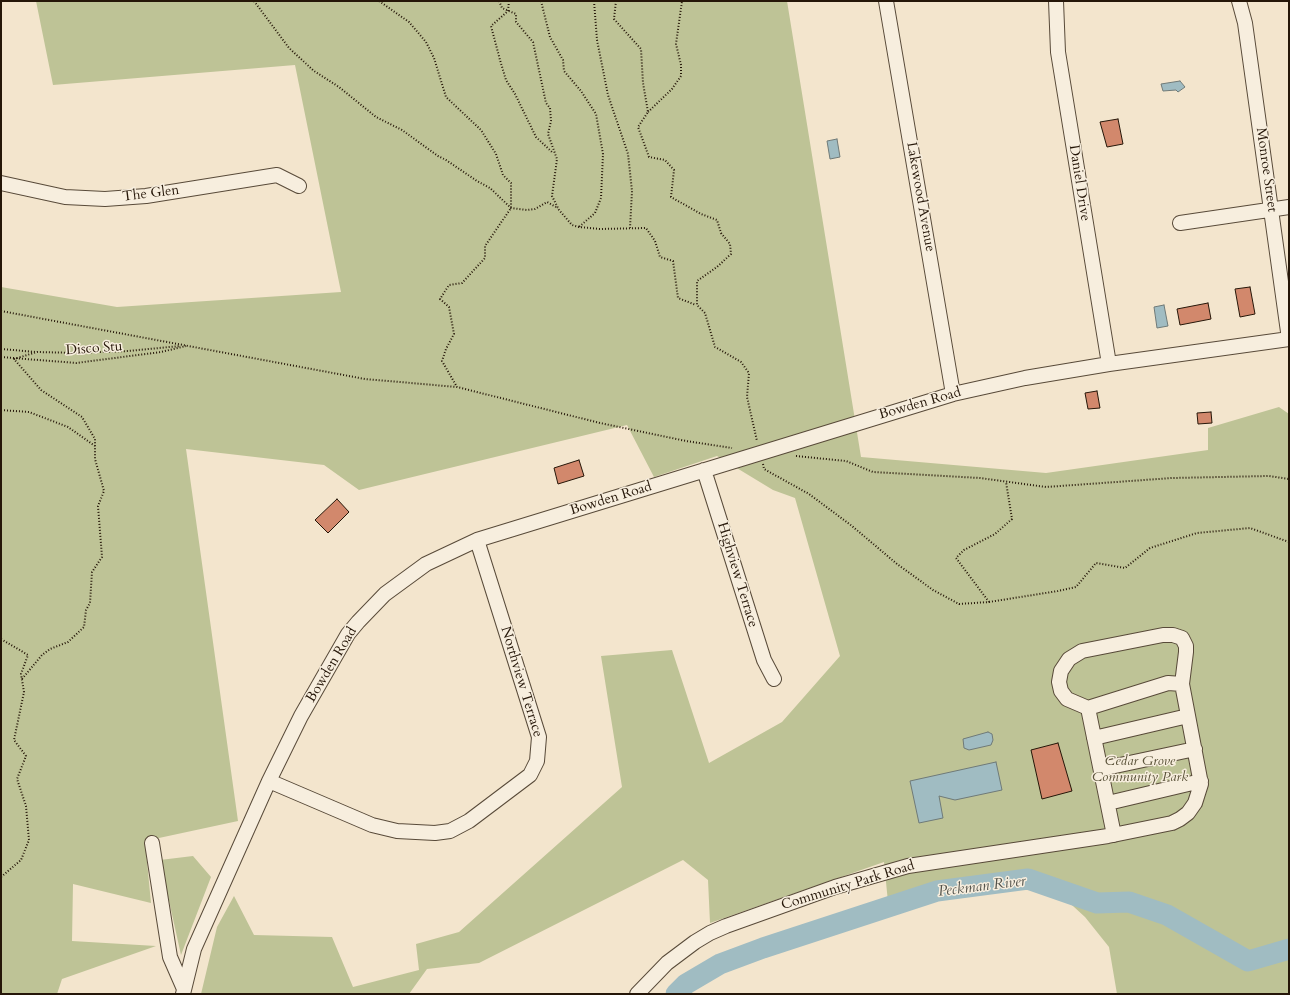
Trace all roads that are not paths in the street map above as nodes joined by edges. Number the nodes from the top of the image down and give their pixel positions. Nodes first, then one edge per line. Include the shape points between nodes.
1 (886, 1) edge
2 (1056, 1) edge
3 (1239, 1) edge
4 (1, 183) edge
5 (298, 186) dead end
6 (1289, 207) edge
7 (1271, 210) junction
8 (1180, 223) dead end
9 (1289, 339) edge
10 (1109, 364) junction
11 (953, 394) junction
12 (704, 470) junction
13 (477, 540) junction
14 (774, 679) dead end
15 (1182, 684) junction
16 (1088, 708) junction
17 (1188, 716) junction
18 (1094, 738) junction
19 (1195, 748) junction
20 (1101, 769) junction
21 (268, 781) junction
22 (1201, 781) junction
23 (1108, 803) junction
24 (1111, 835) junction
25 (152, 843) dead end
26 (183, 992) edge
27 (637, 994) edge

1 - 11 street, Lakewood Avenue
2 - 10 street, Daniel Drive via 1058,52
3 - 7 street, Monroe Street via 1245,23
4 - 5 street, The Glen via 65,197 105,199 146,196 277,175
6 - 7 street
7 - 8 street
7 - 9 street, Monroe Street
9 - 10 street, Bowden Road
10 - 11 street, Bowden Road via 1025,378
11 - 12 street, Bowden Road
12 - 13 street, Bowden Road
12 - 14 street, Highview Terrace via 764,660
13 - 21 street, Bowden Road via 443,555 412,573 385,594 358,622 348,634 301,716
13 - 21 street, Northview Terrace via 539,737 539,753 530,774 469,821 450,831 435,833 398,831 372,825
15 - 16 street via 1168,683
15 - 16 street via 1186,646 1182,638 1173,635 1082,651 1069,659 1059,682 1061,691 1067,699
15 - 17 street
16 - 18 street
17 - 18 street
17 - 19 street
18 - 20 street
19 - 20 street
19 - 22 street
20 - 23 street
21 - 26 street, Bowden Road via 194,949
22 - 23 street
22 - 24 street, Community Park Road via 1195,803 1180,820
23 - 24 street
24 - 27 street, Community Park Road via 908,866 835,887 710,933 667,963
25 - 26 street via 170,957

